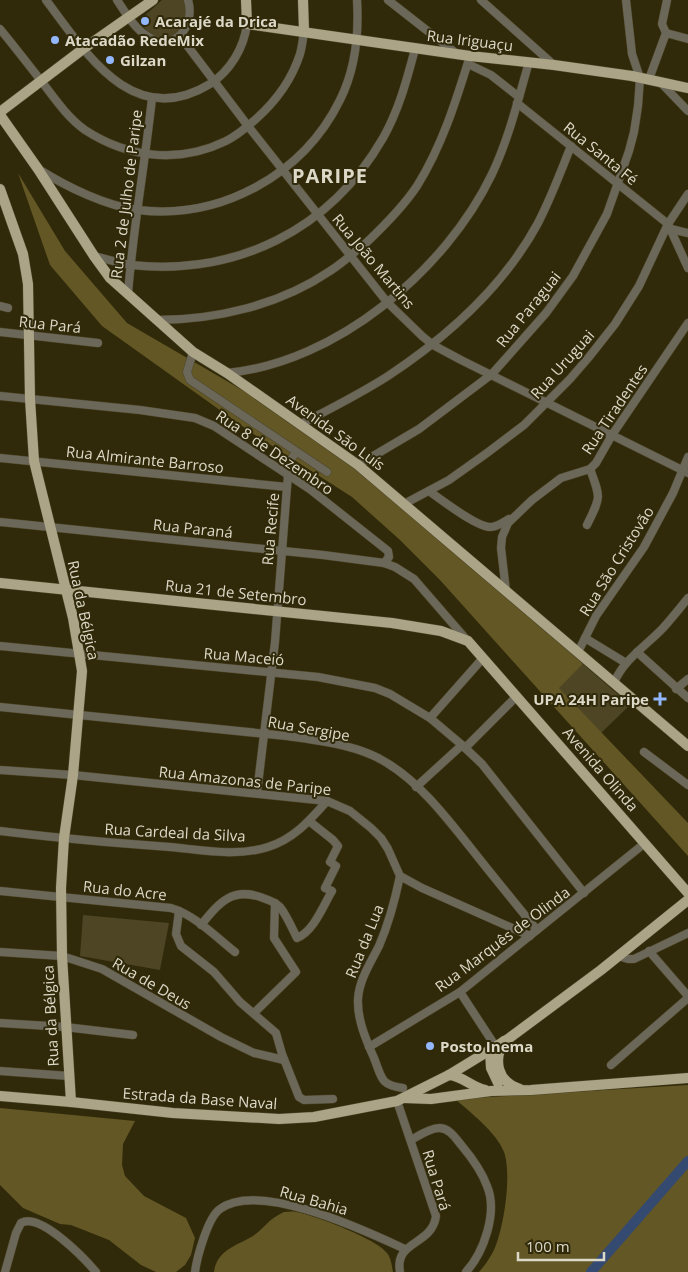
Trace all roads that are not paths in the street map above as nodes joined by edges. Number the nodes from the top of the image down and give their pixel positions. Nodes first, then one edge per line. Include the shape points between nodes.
1 (46, 0) edge
2 (117, 0) edge
3 (153, 0) edge
4 (188, 0) edge
5 (246, 0) edge
6 (303, 0) edge
7 (357, 0) edge
8 (388, 0) edge
9 (481, 0) edge
10 (626, 0) edge
11 (667, 0) edge
12 (129, 18) junction
13 (247, 24) junction
14 (0, 28) edge
15 (304, 31) junction
16 (666, 32) junction
17 (180, 36) junction
18 (688, 39) edge
19 (356, 40) junction
20 (83, 49) junction
21 (415, 49) junction
22 (457, 54) junction
23 (469, 60) junction
24 (529, 62) junction
25 (554, 65) junction
26 (644, 79) junction
27 (214, 81) junction
28 (42, 82) junction
29 (661, 83) junction
30 (688, 88) edge
31 (152, 98) junction
32 (518, 100) junction
33 (688, 111) edge
34 (0, 114) edge
35 (248, 126) junction
36 (571, 146) junction
37 (146, 155) junction
38 (38, 169) junction
39 (282, 170) junction
40 (60, 182) junction
41 (618, 184) junction
42 (49, 186) junction
43 (0, 190) edge
44 (688, 194) edge
45 (137, 210) junction
46 (318, 214) junction
47 (669, 227) junction
48 (688, 233) edge
49 (94, 256) junction
50 (350, 256) junction
51 (117, 261) junction
52 (130, 265) junction
53 (688, 268) edge
54 (104, 270) junction
55 (128, 294) junction
56 (387, 302) junction
57 (156, 320) junction
58 (688, 323) edge
59 (0, 332) edge
60 (30, 336) junction
61 (98, 343) dead end
62 (433, 344) junction
63 (193, 352) junction
64 (227, 373) junction
65 (492, 374) junction
66 (0, 396) edge
67 (30, 399) junction
68 (547, 402) junction
69 (301, 424) junction
70 (612, 435) junction
71 (296, 452) junction
72 (688, 457) edge
73 (0, 458) edge
74 (34, 461) junction
75 (358, 465) junction
76 (590, 469) junction
77 (328, 472) dead end
78 (686, 472) edge
79 (288, 475) junction
80 (287, 487) junction
81 (429, 491) junction
82 (404, 504) junction
83 (512, 518) junction
84 (0, 522) edge
85 (587, 525) dead end
86 (49, 527) junction
87 (282, 551) junction
88 (384, 563) junction
89 (0, 583) edge
90 (66, 590) junction
91 (506, 591) junction
92 (688, 598) edge
93 (277, 611) junction
94 (586, 638) junction
95 (468, 641) junction
96 (0, 646) edge
97 (578, 652) junction
98 (638, 652) junction
99 (81, 655) junction
100 (482, 658) junction
101 (626, 663) junction
102 (271, 673) junction
103 (688, 679) edge
104 (614, 682) junction
105 (676, 689) junction
106 (517, 696) junction
107 (688, 698) edge
108 (0, 707) edge
109 (80, 715) junction
110 (430, 718) junction
111 (263, 734) junction
112 (688, 746) edge
113 (464, 747) junction
114 (644, 752) dead end
115 (0, 770) edge
116 (73, 775) junction
117 (688, 785) edge
118 (416, 787) junction
119 (257, 793) junction
120 (327, 801) junction
121 (309, 821) junction
122 (0, 832) edge
123 (64, 838) junction
124 (645, 843) junction
125 (400, 876) junction
126 (0, 891) edge
127 (584, 893) junction
128 (688, 893) edge
129 (61, 898) junction
130 (688, 900) edge
131 (275, 903) junction
132 (179, 911) junction
133 (201, 925) junction
134 (537, 930) junction
135 (688, 933) edge
136 (530, 936) junction
137 (649, 951) junction
138 (0, 952) edge
139 (235, 952) dead end
140 (62, 956) junction
141 (618, 956) junction
142 (460, 992) junction
143 (688, 997) edge
144 (254, 1013) junction
145 (0, 1023) edge
146 (65, 1027) junction
147 (132, 1035) dead end
148 (504, 1041) junction
149 (369, 1046) junction
150 (491, 1046) junction
151 (284, 1060) junction
152 (611, 1065) dead end
153 (0, 1071) edge
154 (449, 1075) junction
155 (69, 1076) junction
156 (688, 1078) edge
157 (518, 1090) junction
158 (531, 1090) junction
159 (491, 1091) junction
160 (0, 1096) edge
161 (401, 1096) junction
162 (333, 1099) dead end
163 (71, 1102) junction
164 (410, 1140) junction
165 (405, 1249) junction
166 (5, 1272) edge
167 (96, 1272) edge
168 (195, 1272) edge
169 (400, 1272) edge
170 (466, 1272) edge

1 - 20 street
2 - 12 street
3 - 12 main road
4 - 17 street via 190,17
5 - 13 main road
6 - 15 main road
7 - 19 street
8 - 22 street
9 - 25 street
10 - 26 street via 632,54
11 - 16 street via 662,24
12 - 17 street via 155,41 169,41
12 - 20 main road
13 - 15 main road, Rua Iriguaçu
13 - 27 street via 246,38 240,50
14 - 28 street
15 - 19 main road, Rua Iriguaçu
15 - 35 street via 300,54 285,86 269,107
16 - 18 street
16 - 26 street
17 - 27 street, Rua João Martins
19 - 21 main road, Rua Iriguaçu
19 - 39 street via 341,100 314,141
20 - 28 main road
20 - 31 street via 122,86
21 - 22 main road, Rua Iriguaçu
21 - 46 street via 402,96 383,138 358,173
22 - 23 main road, Rua Iriguaçu
23 - 24 main road, Rua Iriguaçu
23 - 32 street, Rua Santa Fé
23 - 50 street via 445,133 416,188 379,231
24 - 25 main road, Rua Iriguaçu
24 - 32 street
25 - 26 main road, Rua Iriguaçu
26 - 29 main road, Rua Iriguaçu
26 - 41 street, Rua Paraguai via 634,132
27 - 31 street via 184,96
27 - 35 street, Rua João Martins
28 - 34 main road
28 - 37 street via 72,119 85,129 107,142
29 - 30 main road, Rua Iriguaçu
29 - 33 street
31 - 37 street, Rua 2 de Julho de Paripe
32 - 36 street, Rua Santa Fé
32 - 56 street via 492,174 466,220 421,273
34 - 38 main road, Avenida São Luís
35 - 37 street via 227,141 204,150 172,156
35 - 39 street, Rua João Martins
36 - 41 street, Rua Santa Fé
36 - 62 street via 538,224 498,281
37 - 45 street, Rua 2 de Julho de Paripe
38 - 40 street
38 - 42 main road, Avenida São Luís
39 - 45 street via 225,201 202,208 170,212
39 - 46 street, Rua João Martins
40 - 42 street
40 - 45 street via 101,200
41 - 47 street, Rua Santa Fé
41 - 65 street, Rua Paraguai via 598,234 574,276
42 - 49 main road, Avenida São Luís
43 - 60 main road, Rua da Bélgica via 26,268
44 - 47 street, Rua Uruguai
45 - 52 street, Rua 2 de Julho de Paripe
46 - 50 street, Rua João Martins
46 - 52 street via 286,236 228,259 205,264
47 - 48 street
47 - 53 street
47 - 68 street, Rua Uruguai via 615,324 589,358
49 - 51 street
49 - 54 main road, Avenida São Luís
50 - 56 street, Rua João Martins
50 - 57 street via 302,288 247,308
51 - 52 street
51 - 54 street
52 - 55 street, Rua 2 de Julho de Paripe
54 - 55 main road, Avenida São Luís
55 - 57 main road, Avenida São Luís
56 - 62 street, Rua João Martins
56 - 64 street via 339,336 304,353
57 - 63 main road, Avenida São Luís
58 - 70 street, Rua Tiradentes
59 - 60 street, Rua Pará
60 - 61 street, Rua Pará
60 - 67 main road, Rua da Bélgica
62 - 65 street, Rua João Martins
62 - 69 street via 386,377
63 - 64 main road, Avenida São Luís
63 - 71 street via 186,372 190,380
64 - 69 main road, Avenida São Luís
65 - 68 street, Rua João Martins
65 - 75 street, Rua Paraguai via 419,429
66 - 67 street, Rua 8 de Dezembro
67 - 74 main road, Rua da Bélgica
67 - 79 street, Rua 8 de Dezembro via 201,420
68 - 70 street, Rua João Martins
68 - 81 street, Rua Uruguai via 488,453
69 - 75 main road, Avenida São Luís
70 - 76 street, Rua Tiradentes
70 - 78 street, Rua João Martins
71 - 77 street
71 - 79 street, Rua Recife via 287,463
72 - 78 street, Rua São Cristovão
73 - 74 street, Rua Almirante Barroso
74 - 80 street, Rua Almirante Barroso
74 - 86 main road, Rua da Bélgica
75 - 82 main road, Avenida São Luís
76 - 83 street, Rua Tiradentes via 561,478
76 - 85 street via 599,500
78 - 94 street, Rua São Cristovão via 644,547 596,616
79 - 80 street, Rua Recife
79 - 88 street, Rua 8 de Dezembro via 388,551 389,557
80 - 87 street, Rua Recife
81 - 82 street, Rua Uruguai
81 - 83 street via 486,527 492,528
82 - 91 main road, Avenida São Luís
83 - 91 street, Rua Tiradentes via 504,530 501,548
84 - 86 street, Rua Paraná
86 - 87 street, Rua Paraná
86 - 90 main road, Rua da Bélgica
87 - 88 street, Rua Paraná
87 - 93 street, Rua Recife
88 - 95 street, Avenida Olinda via 414,579
89 - 90 main road, Rua 21 de Setembro
90 - 93 main road, Rua 21 de Setembro
90 - 99 main road, Rua da Bélgica
91 - 97 main road, Avenida São Luís
92 - 98 street
93 - 95 main road, Rua 21 de Setembro via 417,626
93 - 102 street, Rua Recife
94 - 97 street, Rua São Cristovão
94 - 101 street
95 - 100 main road, Avenida Olinda
96 - 99 street, Rua Maceió
97 - 104 main road, Avenida São Luís
98 - 101 street
98 - 105 street
99 - 102 street, Rua Maceió
99 - 109 main road, Rua da Bélgica
100 - 106 main road, Avenida Olinda
100 - 110 street
101 - 104 street
102 - 110 street, Rua Maceió via 318,677 375,688
102 - 111 street, Rua Recife
103 - 105 street
104 - 112 main road, Avenida São Luís
105 - 107 street
106 - 113 street
106 - 124 main road, Avenida Olinda
108 - 109 street, Rua Sergipe
109 - 111 street, Rua Sergipe
109 - 116 main road, Rua da Bélgica
110 - 113 street, Rua Maceió
111 - 118 street, Rua Sergipe via 307,739 370,754 386,762
111 - 119 street, Rua Recife
113 - 118 street
113 - 127 street, Rua Maceió via 482,764
114 - 117 street
115 - 116 street, Rua Amazonas de Paripe
116 - 119 street, Rua Amazonas de Paripe
116 - 123 main road, Rua da Bélgica
118 - 134 street, Rua Sergipe via 442,812
119 - 120 street, Rua Amazonas de Paripe
120 - 121 street, Rua Cardeal da Silva
120 - 125 street, Rua Amazonas de Paripe via 350,811 376,833 388,849
121 - 123 street, Rua Cardeal da Silva via 284,841 268,848 247,851
121 - 131 street via 338,846 330,862 336,866 325,888 332,891 312,924 297,938 282,909
122 - 123 street, Rua Cardeal da Silva
123 - 129 main road, Rua da Bélgica
124 - 127 street, Rua Marquês de Olinda
124 - 128 main road, Avenida Olinda
125 - 136 street
125 - 149 street, Rua da Lua via 390,918 360,989 358,1008
126 - 129 street, Rua do Acre
127 - 134 street, Rua Marquês de Olinda
129 - 132 street, Rua do Acre
129 - 140 main road, Rua da Bélgica
130 - 141 main road
131 - 133 street via 252,894 235,895 216,907
131 - 144 street via 274,938 296,972
132 - 133 street, Rua do Acre
132 - 144 street via 176,934 180,946 214,972
133 - 139 street, Rua do Acre
134 - 136 street, Rua Marquês de Olinda
135 - 137 street
136 - 142 street, Rua Marquês de Olinda
137 - 141 street via 631,959
137 - 143 street
138 - 140 street, Rua de Deus
140 - 146 main road, Rua da Bélgica
140 - 151 street, Rua de Deus via 108,972 237,1045
141 - 148 main road
142 - 149 street, Rua Marquês de Olinda
142 - 150 street
143 - 152 street
144 - 151 street via 276,1032
145 - 146 street
146 - 147 street
146 - 155 main road, Rua da Bélgica
148 - 150 main road
148 - 158 main road via 497,1063 501,1076 514,1086
149 - 161 street, Rua da Lua via 384,1082
150 - 154 main road
150 - 157 main road via 490,1068 498,1084
151 - 162 street via 300,1099
153 - 155 street
154 - 159 main road via 459,1076 477,1088
154 - 161 main road
155 - 163 main road, Rua da Bélgica
156 - 158 main road
157 - 158 main road
157 - 159 main road
159 - 161 main road via 431,1099
160 - 163 main road, Estrada da Base Naval
161 - 163 main road, Estrada da Base Naval via 314,1117 279,1119 173,1113
161 - 164 street, Rua Pará
164 - 165 street, Rua Pará via 436,1216 430,1233
164 - 170 street, Rua Pará via 436,1128 448,1130 470,1156 488,1187 487,1231 475,1261
165 - 168 street, Rua Bahia via 356,1227 282,1202 244,1201 219,1209 207,1229
165 - 169 street via 400,1258
166 - 167 street via 16,1233 26,1220 35,1221 54,1233

